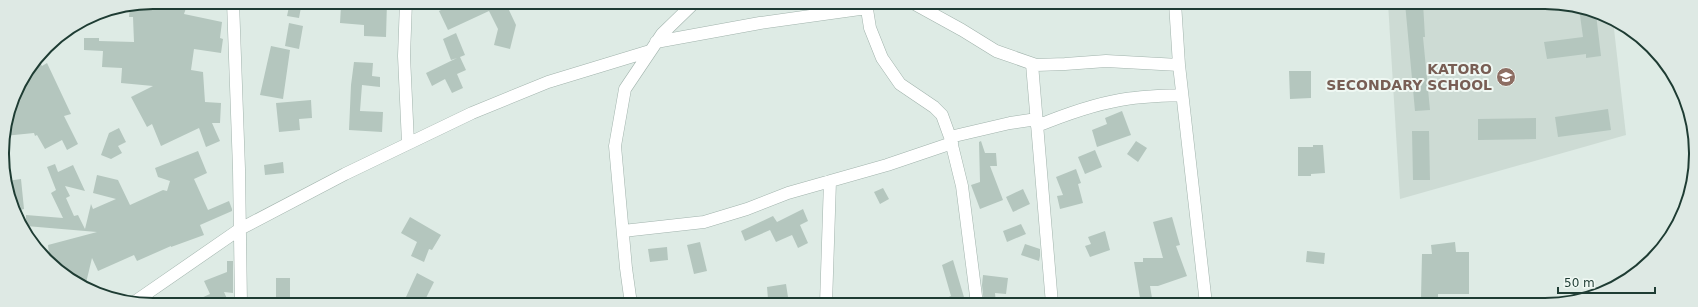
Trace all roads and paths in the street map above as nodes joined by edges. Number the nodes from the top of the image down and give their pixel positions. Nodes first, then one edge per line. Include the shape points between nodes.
1 (232, 9) edge
2 (406, 9) edge
3 (688, 9) edge
4 (842, 9) edge
5 (868, 9) edge
6 (924, 9) edge
7 (930, 9) edge
8 (1174, 9) edge
9 (928, 11) junction
10 (653, 46) junction
11 (1032, 64) junction
12 (1179, 65) junction
13 (1182, 95) junction
14 (1037, 122) junction
15 (951, 140) junction
16 (408, 143) junction
17 (830, 181) junction
18 (240, 229) junction
19 (623, 231) junction
20 (141, 298) edge
21 (241, 298) edge
22 (630, 298) edge
23 (826, 298) edge
24 (976, 298) edge
25 (1052, 298) edge
26 (1205, 298) edge

1 - 18 street
2 - 16 street via 404,56
3 - 10 street
4 - 10 street via 760,22
5 - 15 street via 870,28 882,58 900,84 942,115
6 - 9 street
7 - 9 street
8 - 12 street
9 - 11 street via 996,52
10 - 16 street via 548,82
10 - 19 street via 625,89 615,146
11 - 12 street via 1106,60
11 - 14 street
12 - 13 street
13 - 14 street via 1120,100
13 - 26 street
14 - 15 street via 1002,125
14 - 25 street
15 - 17 street via 887,164
15 - 24 street via 962,186
16 - 18 street
17 - 19 street via 704,222
17 - 23 street
18 - 20 street
18 - 21 street
19 - 22 street

